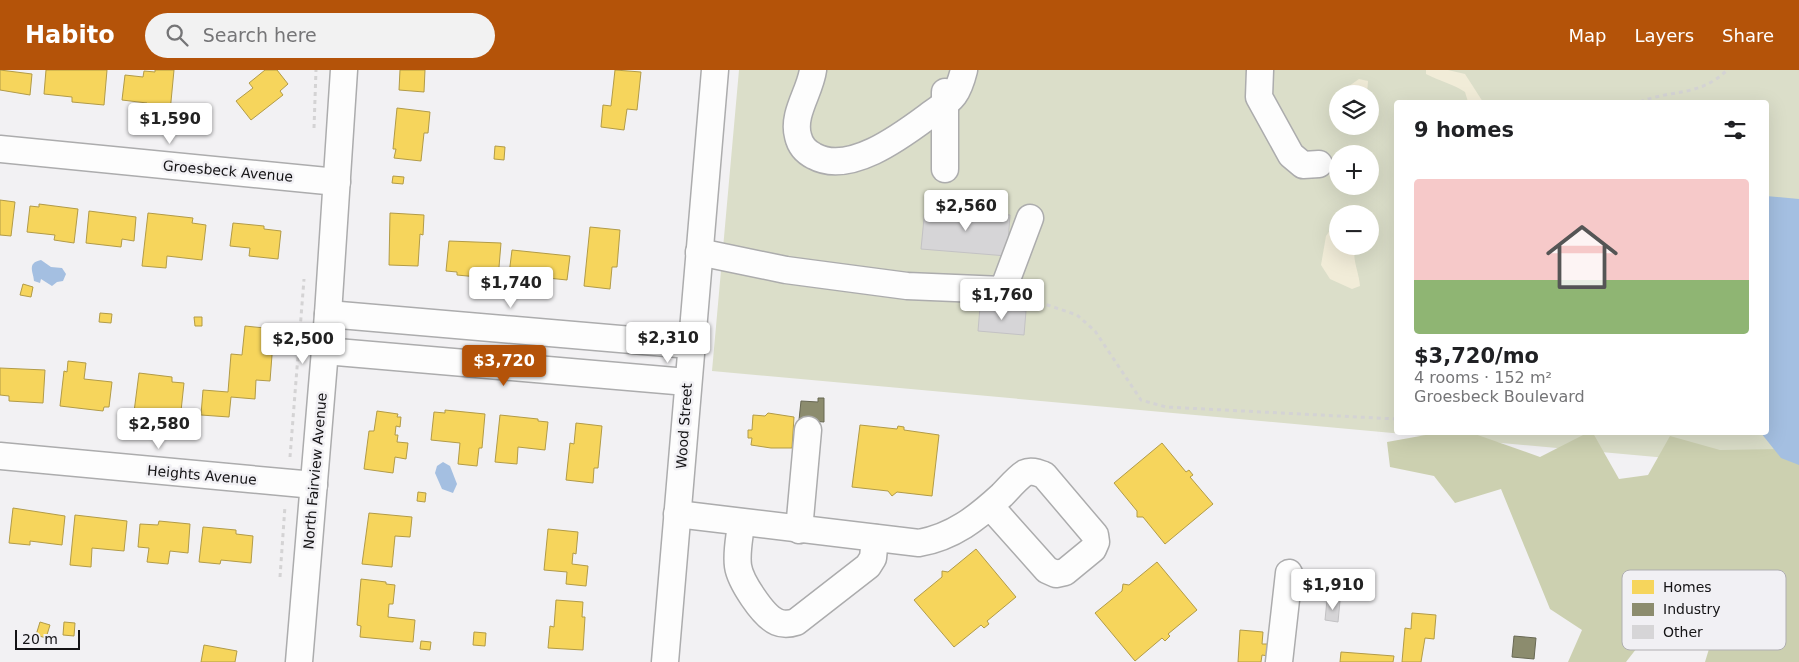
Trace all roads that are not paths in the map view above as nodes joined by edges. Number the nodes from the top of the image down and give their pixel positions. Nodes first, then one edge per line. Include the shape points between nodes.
1 (344, 70) edge
2 (715, 70) edge
3 (813, 70) edge
4 (946, 70) edge
5 (964, 70) edge
6 (1260, 70) edge
7 (945, 104) junction
8 (0, 150) edge
9 (1319, 164) dead end
10 (945, 169) dead end
11 (337, 182) junction
12 (1030, 218) dead end
13 (699, 252) junction
14 (328, 314) junction
15 (690, 345) junction
16 (325, 351) junction
17 (687, 382) junction
18 (808, 430) dead end
19 (0, 456) edge
20 (314, 485) junction
21 (990, 506) dead end
22 (678, 514) junction
23 (741, 523) junction
24 (799, 530) junction
25 (875, 538) junction
26 (1289, 573) dead end
27 (299, 662) edge
28 (665, 662) edge
29 (1279, 662) edge

1 - 11 street, North Fairview Avenue
2 - 13 street, Wood Street
3 - 7 street via 798,116 797,132 805,149 819,159 849,159 874,150 903,135
4 - 7 street
5 - 7 street via 954,95
6 - 9 street via 1258,95 1291,155 1303,165
7 - 10 street
8 - 11 street, Groesbeck Avenue
11 - 14 street, North Fairview Avenue
12 - 13 street via 1003,290 907,286 786,270
13 - 15 street, Wood Street
14 - 15 street
14 - 16 street, North Fairview Avenue
15 - 17 street, Wood Street
16 - 17 street
16 - 20 street, North Fairview Avenue
17 - 22 street, Wood Street
18 - 24 street
19 - 20 street, Heights Avenue
20 - 27 street, North Fairview Avenue
21 - 25 street via 957,531 936,540 919,544
22 - 23 street
22 - 28 street, Wood Street
23 - 24 street
23 - 25 street via 737,565 741,580 767,615 787,624 796,622 868,566 873,558
24 - 25 street
26 - 29 street

